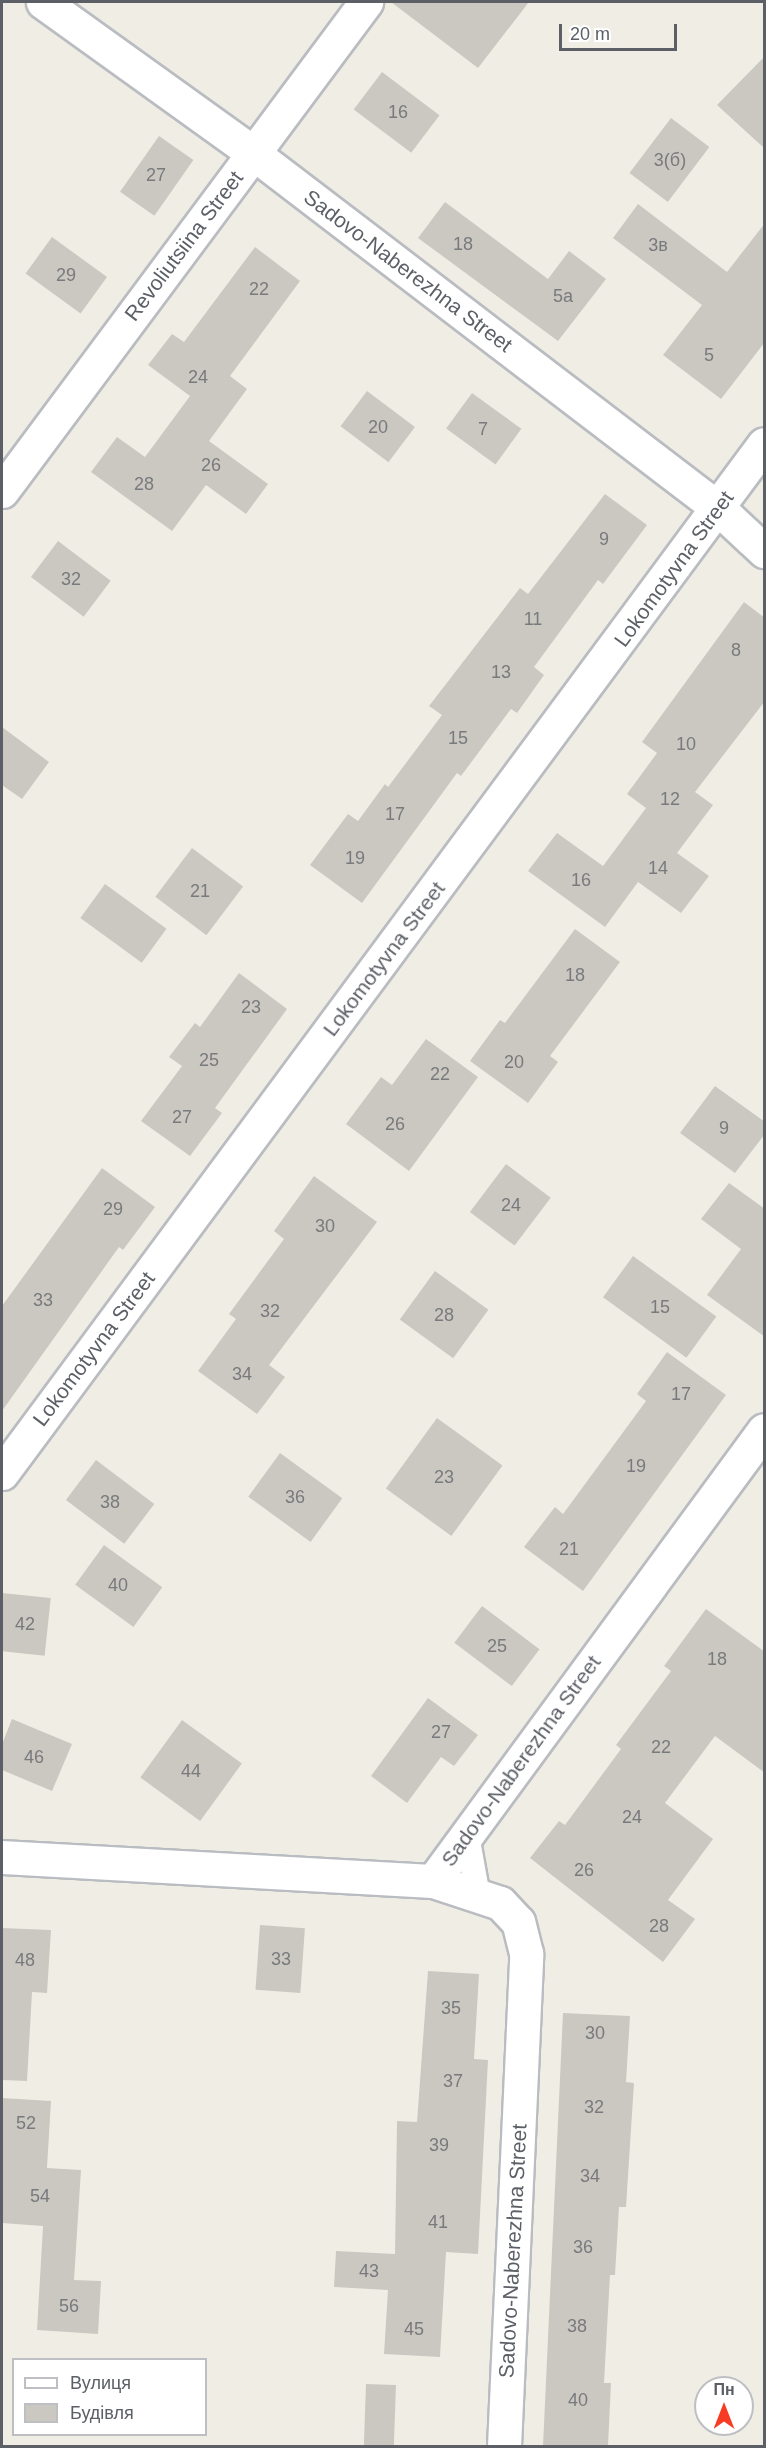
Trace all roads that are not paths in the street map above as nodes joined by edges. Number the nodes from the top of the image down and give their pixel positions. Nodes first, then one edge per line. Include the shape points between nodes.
1 (43, 2) edge
2 (366, 2) edge
3 (253, 153) junction
4 (765, 444) edge
5 (2, 491) edge
6 (719, 509) junction
7 (765, 551) edge
8 (765, 1430) edge
9 (2, 1473) edge
10 (467, 1835) junction
11 (2, 1857) edge
12 (433, 1881) junction
13 (478, 1896) junction
14 (504, 2446) edge

1 - 3 street, Sadovo-Naberezhna Street
2 - 3 street, Revoliutsiina Street
3 - 5 street, Revoliutsiina Street
3 - 6 street, Sadovo-Naberezhna Street
4 - 6 street, Lokomotyvna Street
6 - 7 street, Sadovo-Naberezhna Street
6 - 9 street, Lokomotyvna Street
8 - 10 street, Sadovo-Naberezhna Street
10 - 12 street, Sadovo-Naberezhna Street
10 - 13 lane
11 - 12 street
12 - 13 street, Sadovo-Naberezhna Street
13 - 14 street, Sadovo-Naberezhna Street via 500,1904 518,1922 526,1953

